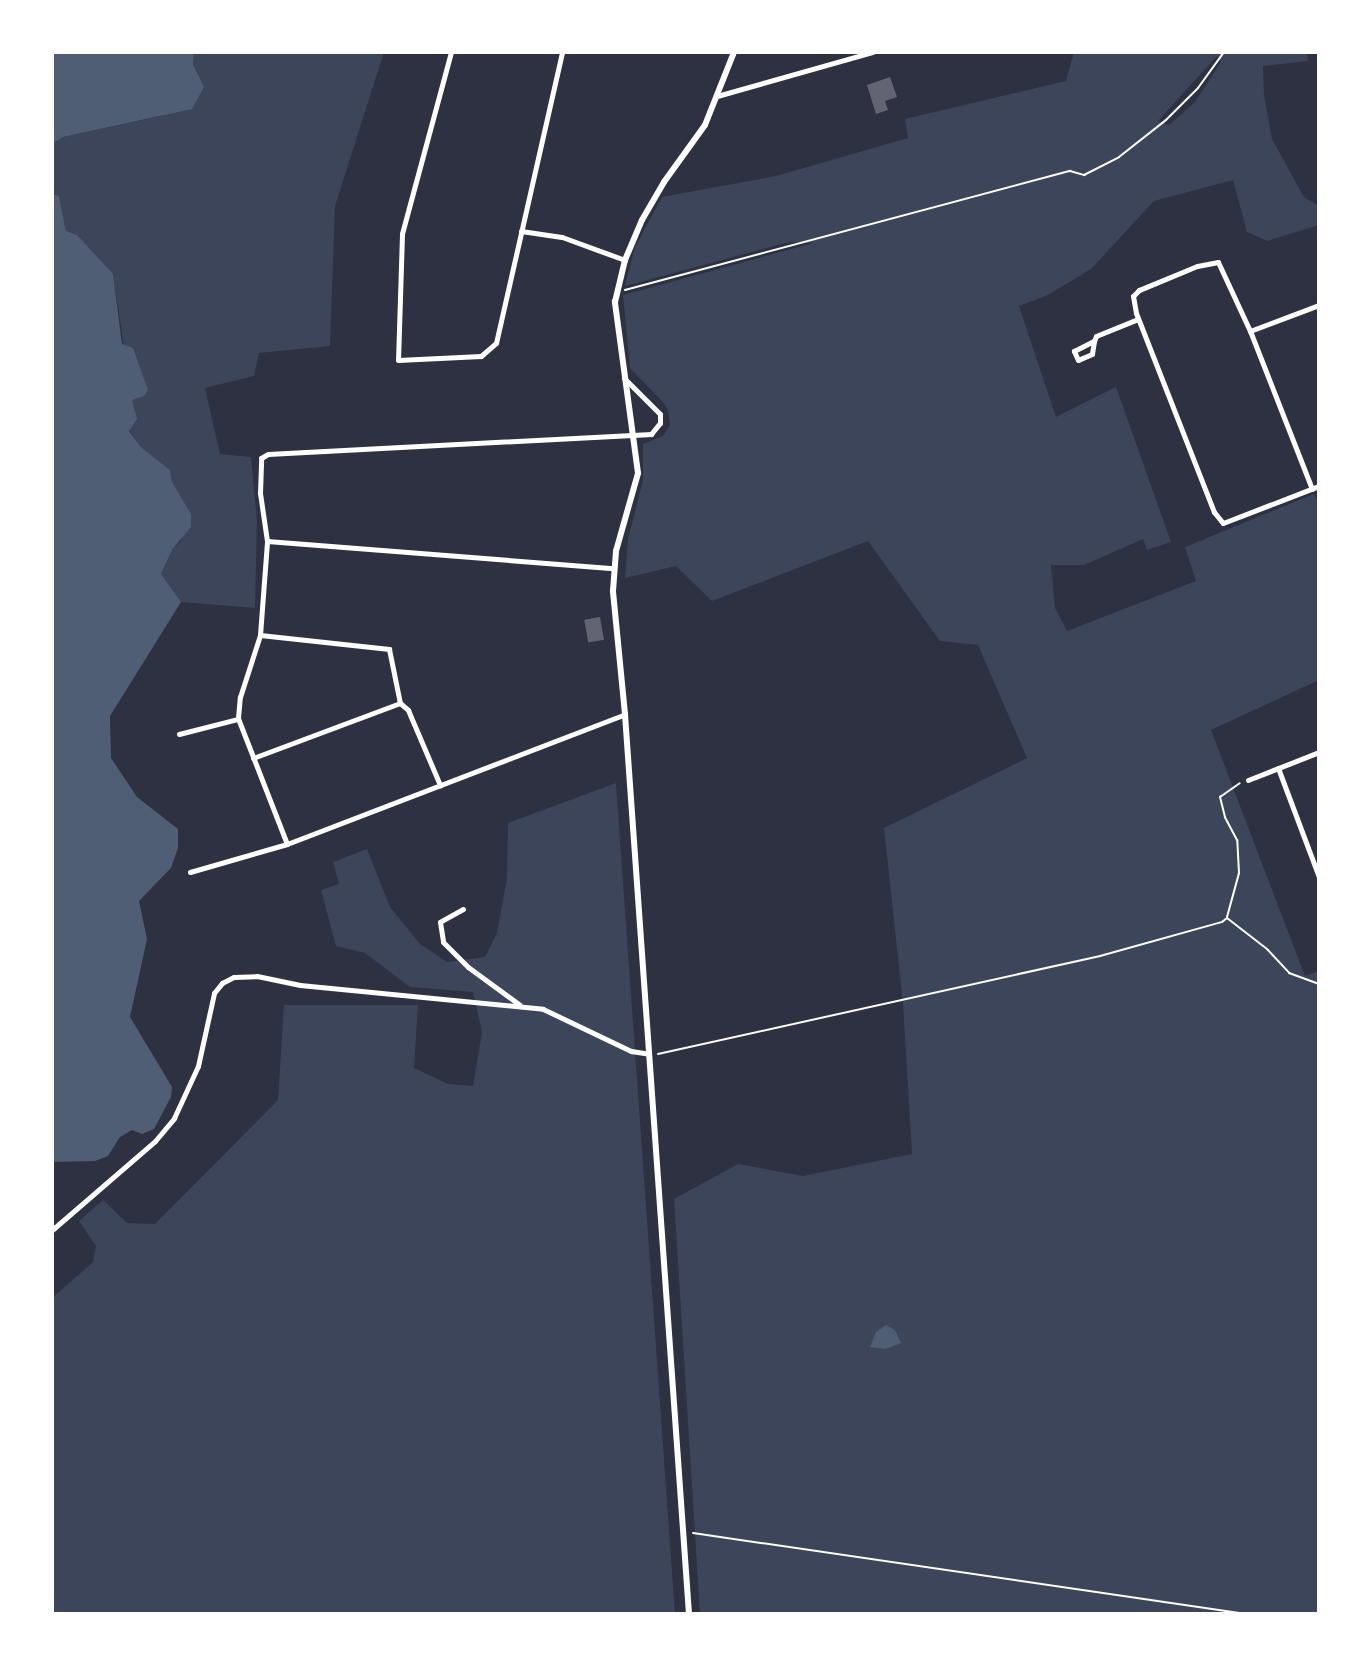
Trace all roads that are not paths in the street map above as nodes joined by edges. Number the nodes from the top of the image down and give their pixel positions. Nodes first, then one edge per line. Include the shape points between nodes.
1 (451, 52) edge
2 (562, 52) edge
3 (734, 52) edge
4 (873, 52) edge
5 (717, 96) junction
6 (521, 231) junction
7 (625, 260) junction
8 (1319, 305) edge
9 (1138, 319) junction
10 (1250, 331) junction
11 (1094, 341) dead end
12 (624, 378) junction
13 (634, 437) junction
14 (1316, 487) edge
15 (267, 541) junction
16 (613, 568) junction
17 (260, 635) junction
18 (400, 703) junction
19 (625, 714) junction
20 (238, 719) junction
21 (179, 734) dead end
22 (1319, 752) edge
23 (253, 758) junction
24 (1278, 768) junction
25 (1248, 780) road end
26 (440, 785) junction
27 (287, 844) junction
28 (190, 872) dead end
29 (1319, 877) edge
30 (463, 909) dead end
31 (521, 1005) junction
32 (649, 1054) junction
33 (52, 1230) edge
34 (689, 1614) edge

1 - 6 street via 402,234 398,360 481,356 496,343
2 - 6 street
3 - 5 street
4 - 5 street
5 - 7 street via 705,125 649,207
6 - 7 street via 562,237
7 - 12 street via 616,293
8 - 10 street
9 - 10 street via 1133,296 1197,266 1218,262
9 - 11 street
9 - 14 street via 1214,512 1223,523
10 - 14 street
12 - 13 street
12 - 13 street via 661,418 651,434
13 - 15 street via 268,454 259,468
13 - 16 street via 638,473
15 - 16 street
15 - 17 street
16 - 19 street
17 - 18 street via 385,647 393,655
17 - 20 street
18 - 23 street
18 - 26 street via 408,710
19 - 26 street
19 - 32 street
20 - 21 street
20 - 23 street
22 - 24 street
23 - 27 street
24 - 25 street
24 - 29 street
26 - 27 street
27 - 28 street
30 - 31 street via 440,922 443,942
31 - 32 street
31 - 33 street via 410,998 257,976 226,980 214,993 198,1066 174,1118 149,1147
32 - 34 street

